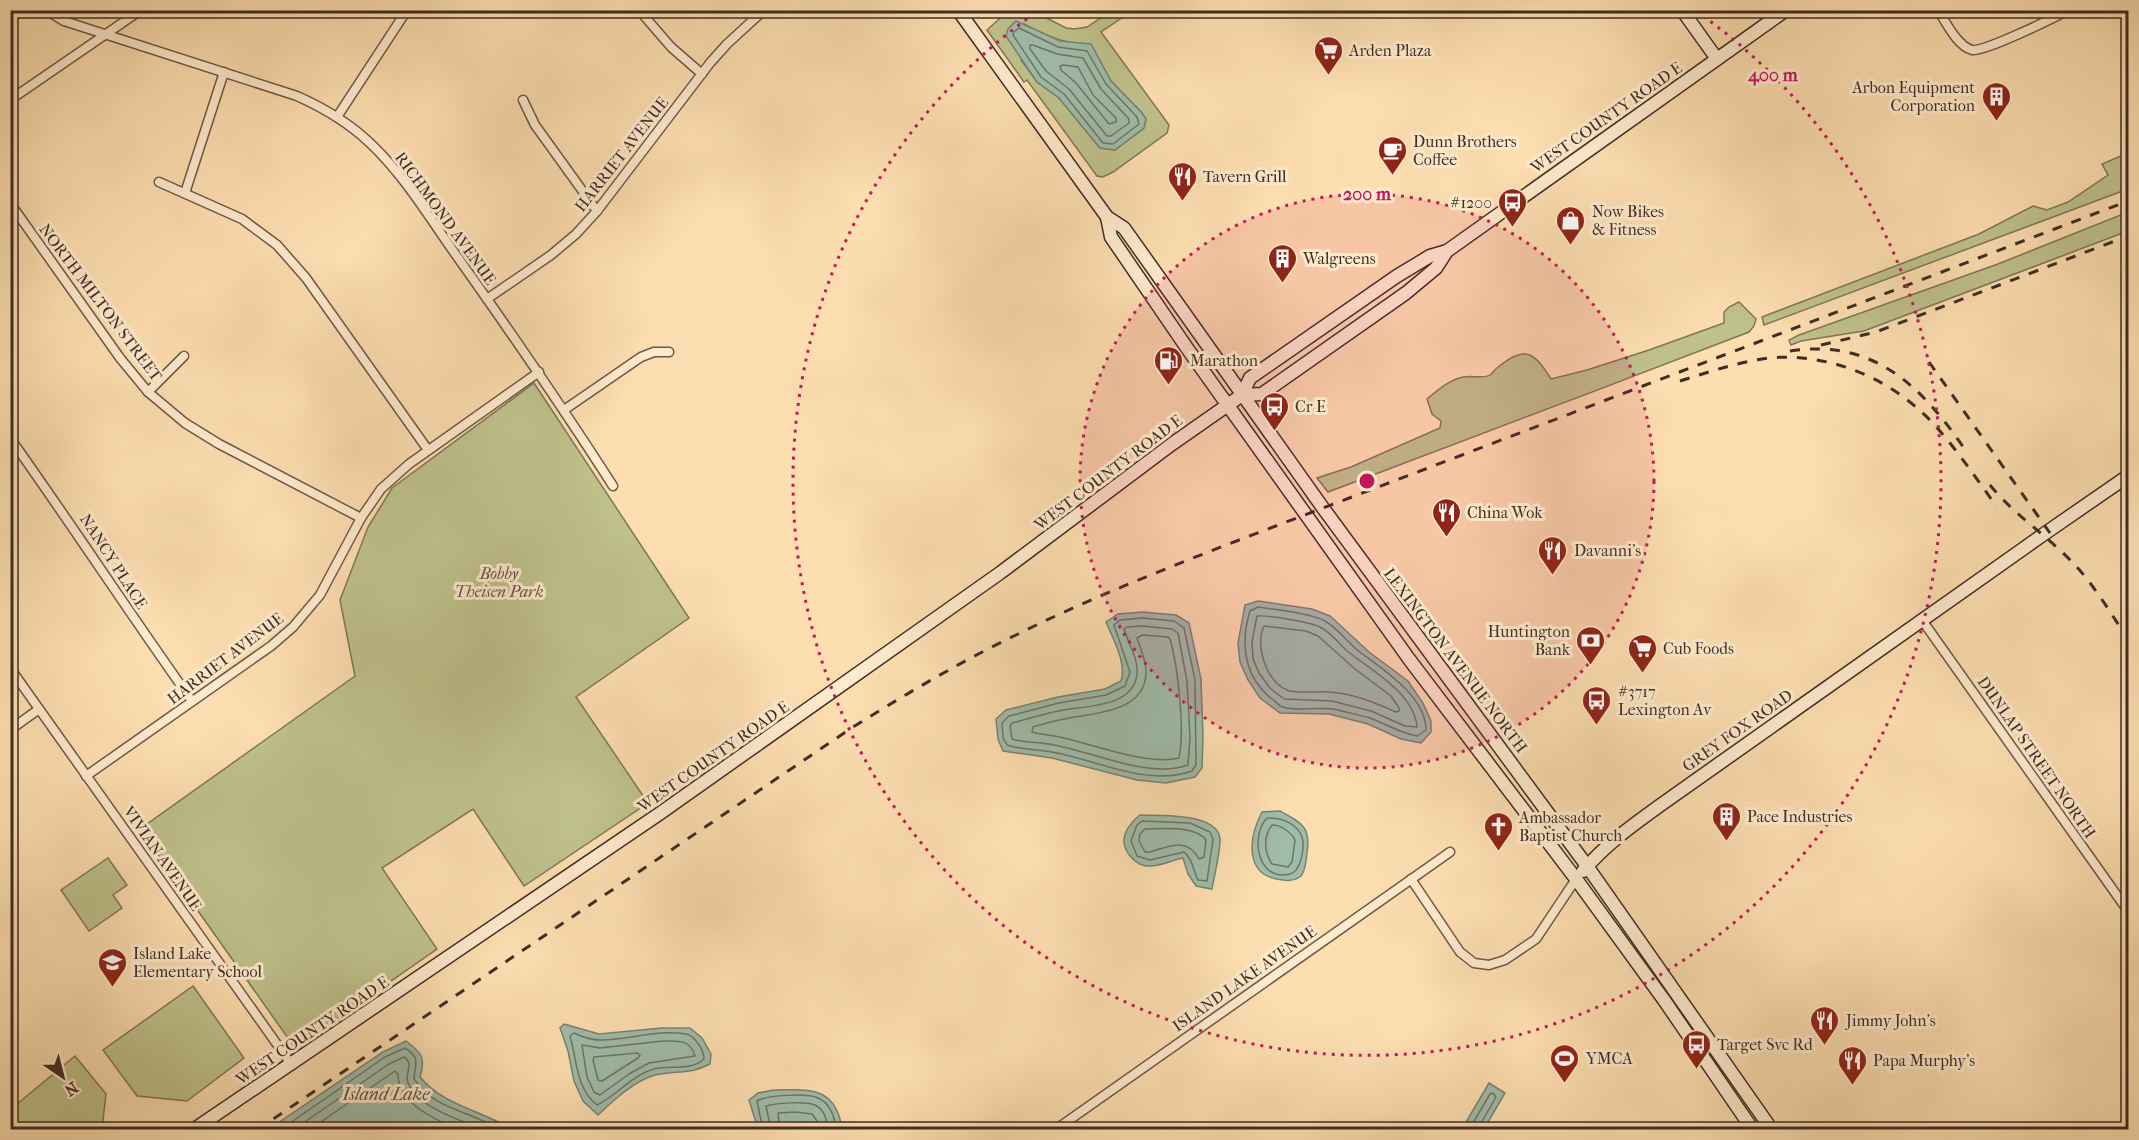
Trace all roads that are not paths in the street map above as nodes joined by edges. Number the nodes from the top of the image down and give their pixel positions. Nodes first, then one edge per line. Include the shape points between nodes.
1 (46, 10) edge
2 (141, 10) edge
3 (407, 10) edge
4 (639, 10) edge
5 (764, 10) edge
6 (958, 10) edge
7 (1682, 10) edge
8 (1786, 10) edge
9 (1938, 10) edge
10 (2068, 10) edge
11 (106, 34) junction
12 (1717, 59) junction
13 (224, 72) junction
14 (702, 74) junction
15 (10, 100) edge
16 (524, 100) dead end
17 (337, 117) junction
18 (159, 182) dead end
19 (185, 193) junction
20 (10, 203) edge
21 (597, 211) junction
22 (1107, 217) junction
23 (1447, 251) junction
24 (487, 299) junction
25 (669, 352) dead end
26 (184, 356) dead end
27 (538, 372) junction
28 (148, 392) junction
29 (1242, 395) junction
30 (1227, 405) junction
31 (564, 410) junction
32 (10, 438) edge
33 (428, 450) junction
34 (2128, 476) edge
35 (614, 486) dead end
36 (361, 518) junction
37 (1922, 620) junction
38 (10, 668) edge
39 (192, 701) junction
40 (39, 709) junction
41 (10, 730) edge
42 (86, 776) junction
43 (1450, 852) dead end
44 (1587, 866) junction
45 (1411, 879) junction
46 (1576, 879) junction
47 (2128, 911) edge
48 (291, 1064) junction
49 (193, 1130) edge
50 (1054, 1130) edge
51 (1753, 1130) edge
52 (1772, 1130) edge

1 - 11 street, RICHMOND AVENUE via 64,21
2 - 11 street
3 - 17 street
4 - 14 street via 671,47
5 - 14 street, HARRIET AVENUE
6 - 22 street, LEXINGTON AVENUE NORTH
7 - 12 street
8 - 12 street, WEST COUNTY ROAD E
9 - 10 street via 1961,43 1972,50 1997,43
11 - 13 street, RICHMOND AVENUE
11 - 15 street
12 - 23 street, WEST COUNTY ROAD E
13 - 17 street, RICHMOND AVENUE via 297,96
13 - 19 street
14 - 21 street, HARRIET AVENUE
16 - 21 street via 535,125
17 - 24 street, RICHMOND AVENUE via 387,160
18 - 19 street
19 - 33 street via 242,219 292,261
20 - 28 street, NORTH MILTON STREET
21 - 24 street, HARRIET AVENUE via 564,246
22 - 29 street, LEXINGTON AVENUE NORTH via 1124,228
22 - 30 street, LEXINGTON AVENUE NORTH via 1111,237
23 - 29 street, WEST COUNTY ROAD E via 1430,256 1397,276 1250,378
23 - 29 street, WEST COUNTY ROAD E via 1436,268 1406,293 1262,394
24 - 27 street, RICHMOND AVENUE
25 - 31 street via 641,357
26 - 28 street
27 - 31 street, RICHMOND AVENUE
27 - 33 street, HARRIET AVENUE
28 - 36 street, NORTH MILTON STREET via 204,436
29 - 30 street, WEST COUNTY ROAD E
29 - 44 street, LEXINGTON AVENUE NORTH
30 - 46 street, LEXINGTON AVENUE NORTH via 1417,669
30 - 48 street, WEST COUNTY ROAD E via 1000,573 659,814
31 - 35 street, RICHMOND AVENUE
32 - 39 street, NANCY PLACE
33 - 36 street, HARRIET AVENUE via 381,489
34 - 37 street, GREY FOX ROAD
36 - 39 street, HARRIET AVENUE via 308,611 278,641
37 - 44 street, GREY FOX ROAD via 1610,842
37 - 47 street, DUNLAP STREET NORTH
38 - 40 street, VIVIAN AVENUE
39 - 42 street, HARRIET AVENUE
40 - 41 street
40 - 42 street, VIVIAN AVENUE
42 - 48 street, VIVIAN AVENUE
43 - 45 street, ISLAND LAKE AVENUE
44 - 46 street, GREY FOX ROAD
44 - 52 street, LEXINGTON AVENUE NORTH
45 - 46 street, GREY FOX ROAD via 1460,952 1474,963 1489,965 1505,960 1536,939
45 - 50 street, ISLAND LAKE AVENUE
46 - 51 street, LEXINGTON AVENUE NORTH
48 - 49 street, WEST COUNTY ROAD E

